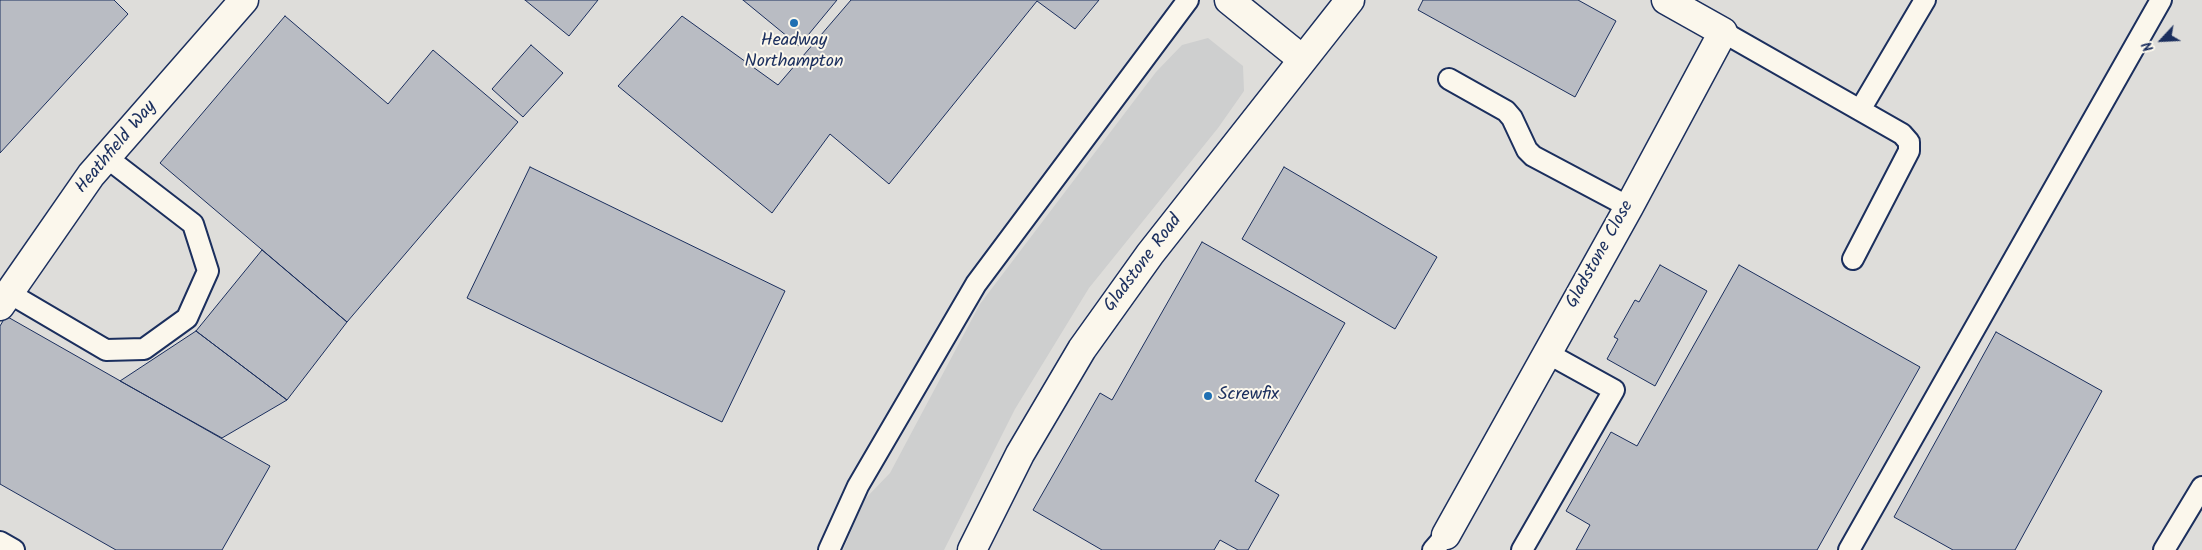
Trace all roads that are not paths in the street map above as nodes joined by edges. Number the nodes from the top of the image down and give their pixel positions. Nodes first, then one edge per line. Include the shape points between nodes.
1 (244, 0) edge
2 (1188, 0) edge
3 (1230, 0) edge
4 (1350, 0) edge
5 (1666, 0) edge
6 (1925, 0) edge
7 (2161, 0) edge
8 (1723, 32) junction
9 (1302, 58) junction
10 (1449, 79) dead end
11 (1860, 110) junction
12 (106, 157) junction
13 (1629, 207) junction
14 (1853, 258) dead end
15 (5, 299) edge
16 (1547, 354) junction
17 (2202, 488) edge
18 (0, 542) edge
19 (1440, 542) edge
20 (14, 550) edge
21 (829, 550) edge
22 (972, 550) edge
23 (1522, 550) edge
24 (1850, 550) edge
25 (2164, 550) edge

1 - 12 street, Heathfield Way
2 - 21 lane via 976,284 858,486
3 - 9 street
4 - 9 street, Gladstone Road
5 - 8 street
6 - 11 lane
7 - 24 lane
8 - 11 lane
8 - 13 street, Gladstone Close
9 - 22 street, Gladstone Road via 1150,254 1082,348 1020,454
10 - 13 lane via 1506,111 1533,156
11 - 14 lane via 1902,134 1909,142 1909,151
12 - 15 street, Heathfield Way
12 - 15 lane via 192,224 208,271 187,318 144,350 106,350
13 - 16 street, Gladstone Close
16 - 19 street, Gladstone Close
16 - 23 lane via 1614,390
17 - 25 lane
18 - 20 lane

